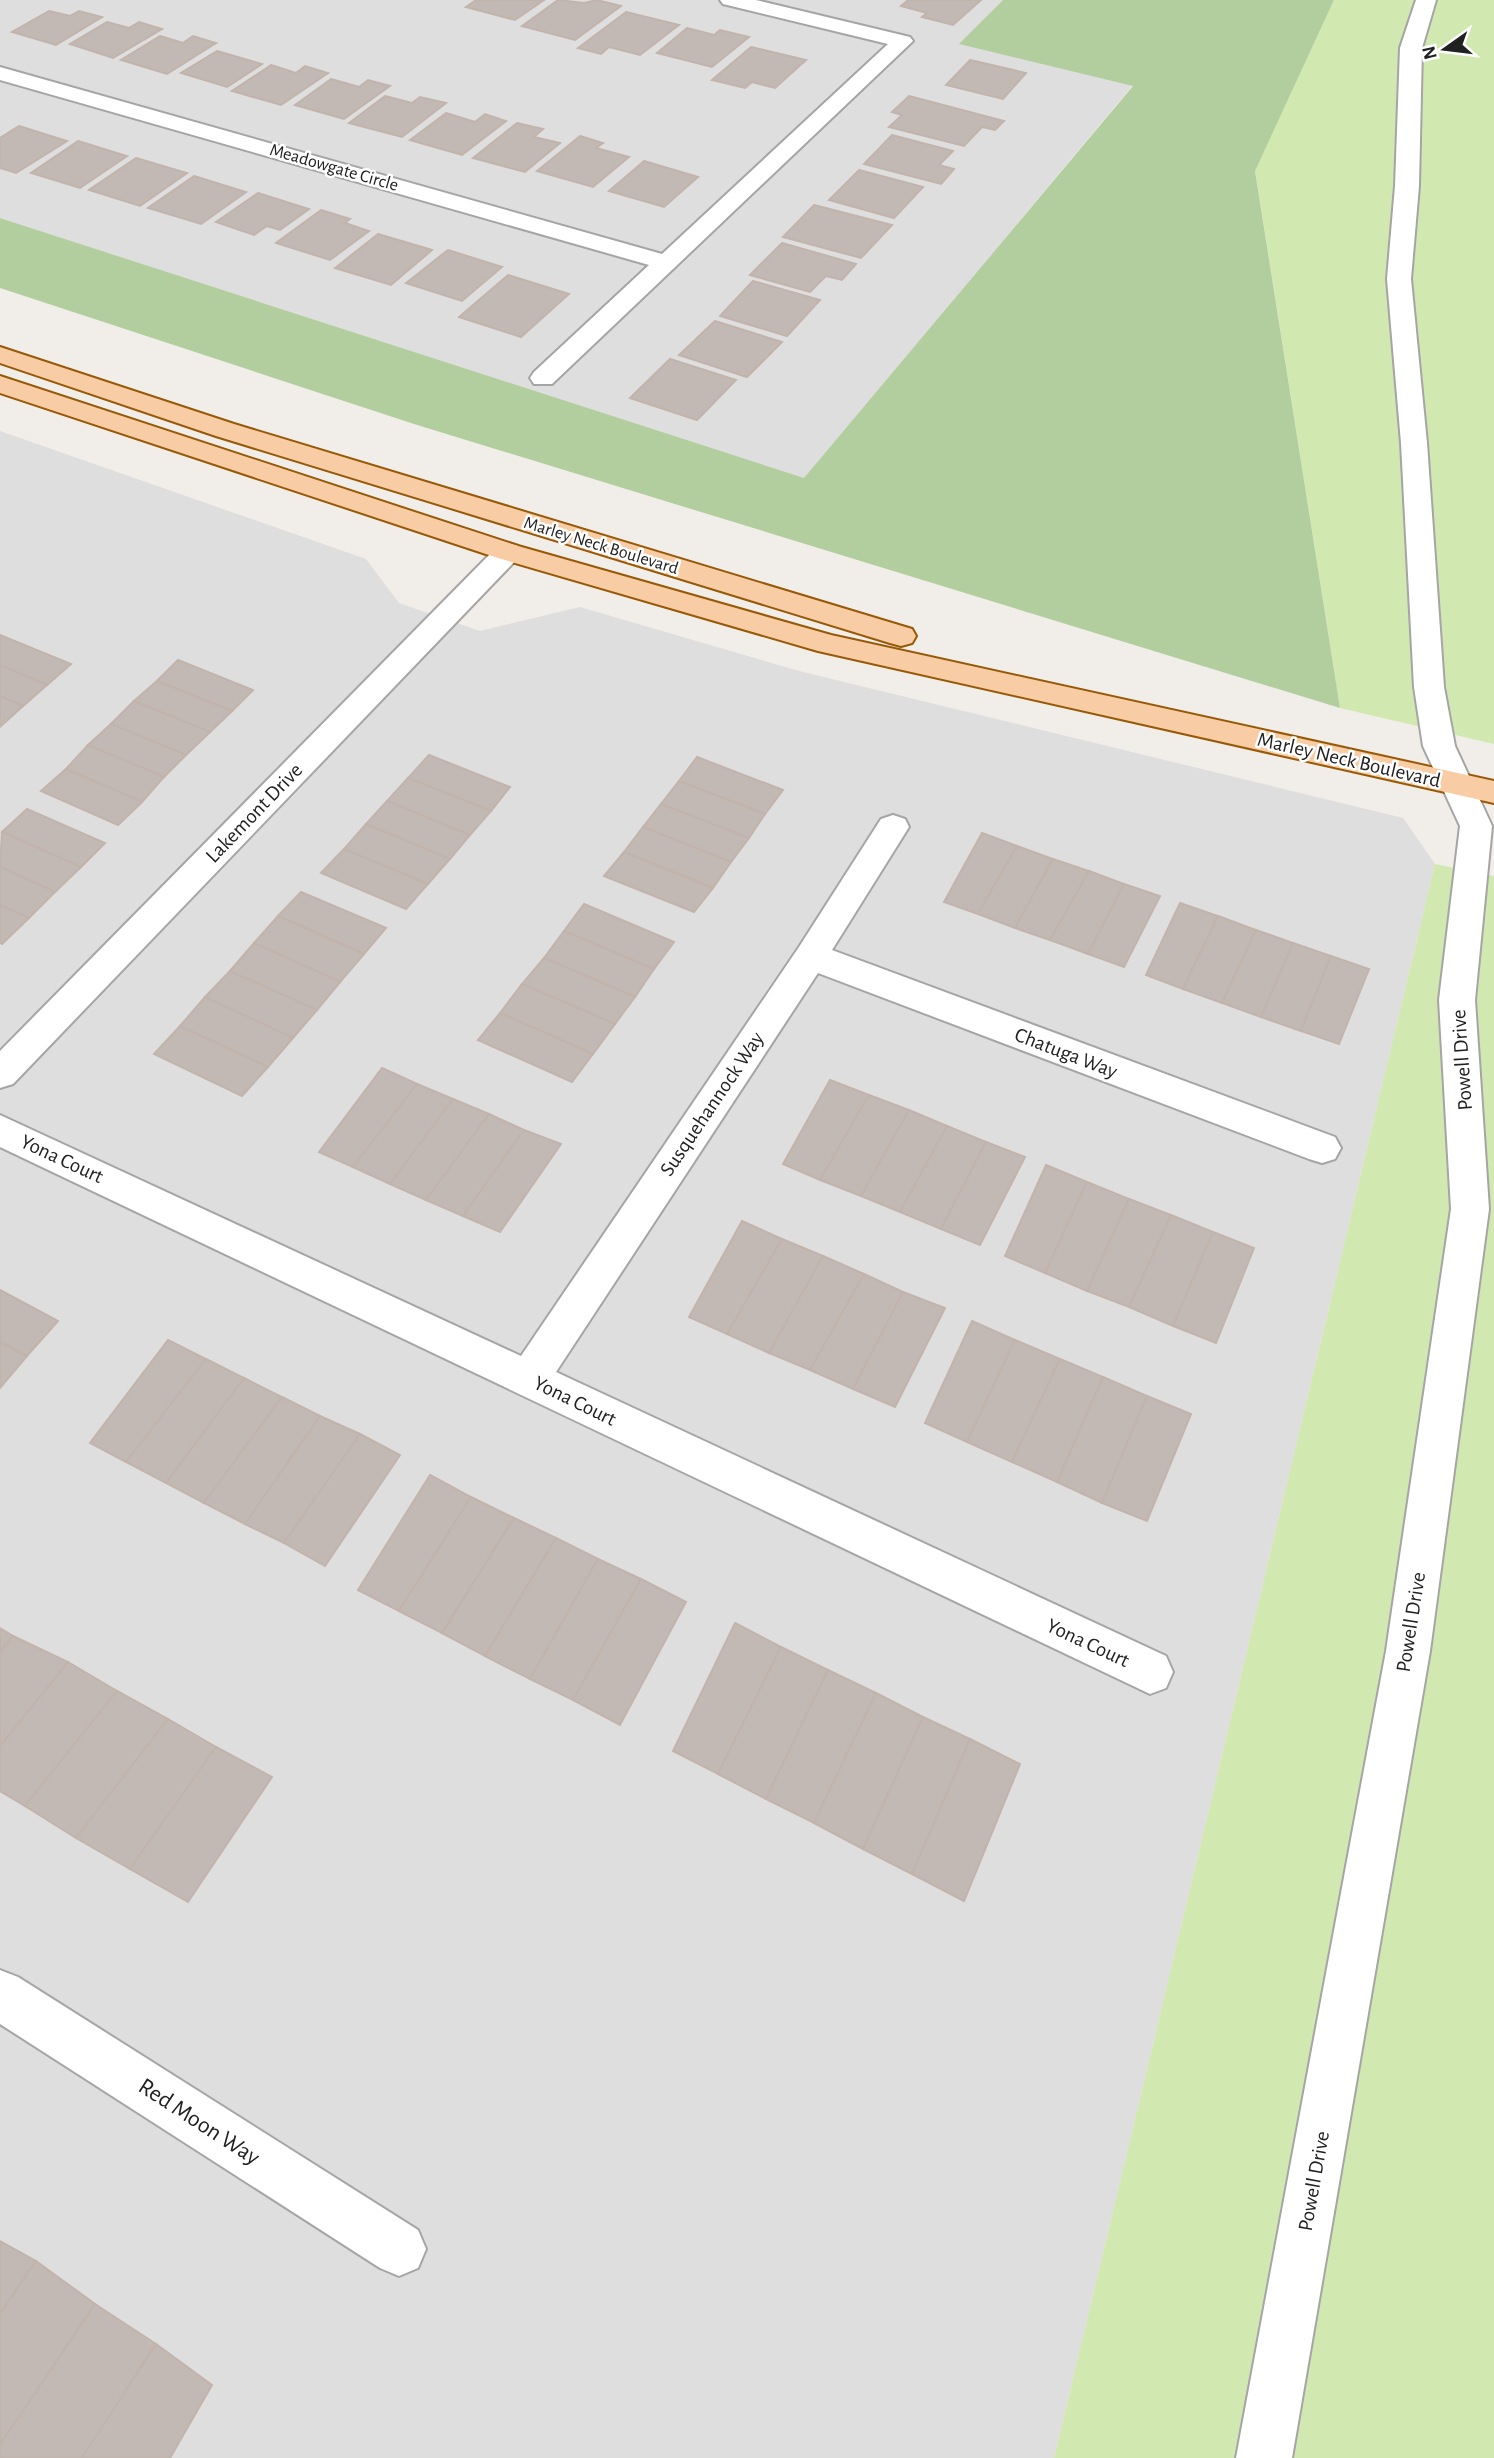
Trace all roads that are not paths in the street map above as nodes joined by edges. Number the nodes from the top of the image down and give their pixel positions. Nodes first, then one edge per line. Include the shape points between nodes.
1 (730, 0) edge
2 (1426, 0) edge
3 (0, 73) edge
4 (667, 263) junction
5 (0, 355) edge
6 (543, 378) dead end
7 (0, 384) edge
8 (508, 552) junction
9 (1205, 728) junction
10 (1475, 788) edge
11 (893, 827) dead end
12 (811, 956) junction
13 (0, 1074) edge
14 (0, 1130) edge
15 (1322, 1148) dead end
16 (1482, 1212) edge
17 (529, 1379) junction
18 (1150, 1672) dead end
19 (0, 1995) edge
20 (399, 2249) dead end
21 (1264, 2458) edge

1 - 4 street via 903,41
2 - 10 street, Powell Drive via 1411,48 1399,279 1429,687 1439,747
3 - 4 street, Meadowgate Circle
4 - 6 street
5 - 9 main road, Marley Neck Boulevard via 523,523
7 - 8 main road, Marley Neck Boulevard
8 - 9 main road, Marley Neck Boulevard via 829,644
8 - 13 street, Lakemont Drive
9 - 10 main road, Marley Neck Boulevard
10 - 16 street, Powell Drive via 1476,826 1457,1000
11 - 12 street, Susquehannock Way
12 - 15 street, Chatuga Way
12 - 17 street, Susquehannock Way
14 - 17 street, Yona Court
16 - 21 street, Powell Drive
17 - 18 street, Yona Court
19 - 20 street, Red Moon Way

